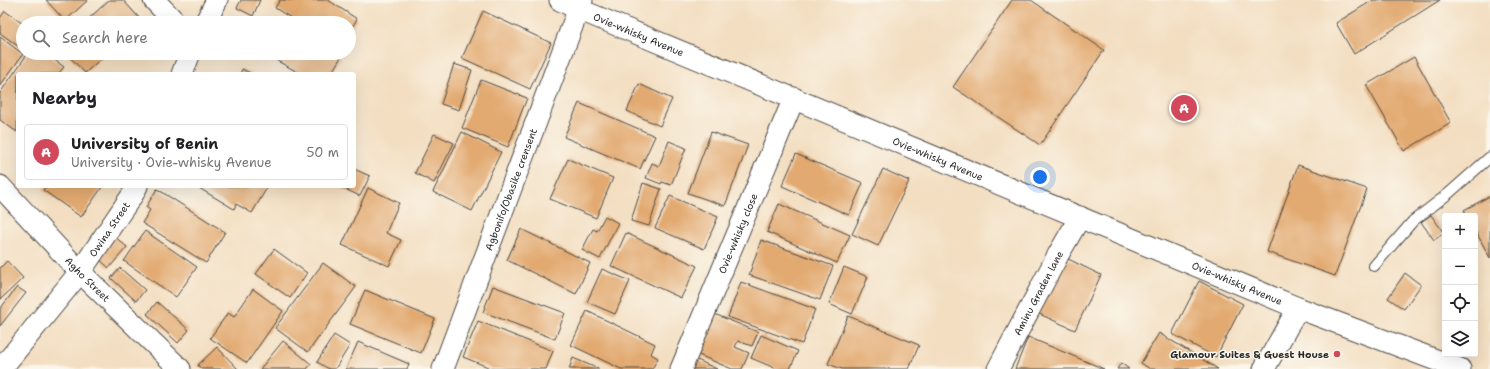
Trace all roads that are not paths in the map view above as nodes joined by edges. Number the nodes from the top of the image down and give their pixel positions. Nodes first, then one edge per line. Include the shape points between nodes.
1 (154, 0) edge
2 (217, 0) edge
3 (573, 3) edge
4 (169, 16) edge
5 (209, 16) edge
6 (187, 60) edge
7 (183, 72) edge
8 (794, 98) junction
9 (1490, 157) edge
10 (0, 186) edge
11 (136, 188) edge
12 (1080, 217) junction
13 (1374, 266) dead end
14 (80, 272) junction
15 (1298, 308) junction
16 (1, 369) edge
17 (180, 369) edge
18 (443, 369) edge
19 (681, 369) edge
20 (998, 369) edge
21 (1264, 369) edge
22 (1460, 369) edge

1 - 4 street
2 - 5 street
3 - 8 street, Ovie-whisky Avenue
3 - 18 street, Agbonifo/Obasike crensent
6 - 7 street
8 - 12 street, Ovie-whisky Avenue
8 - 19 street, Ovie-whisky close
9 - 13 lane via 1413,221
10 - 14 street, Agho Street
11 - 14 street, Owina Street
12 - 15 street, Ovie-whisky Avenue
12 - 20 street, Aminu Graden lane
14 - 16 street, Owina Street
14 - 17 street, Agho Street
15 - 21 street
15 - 22 street, Ovie-whisky Avenue

